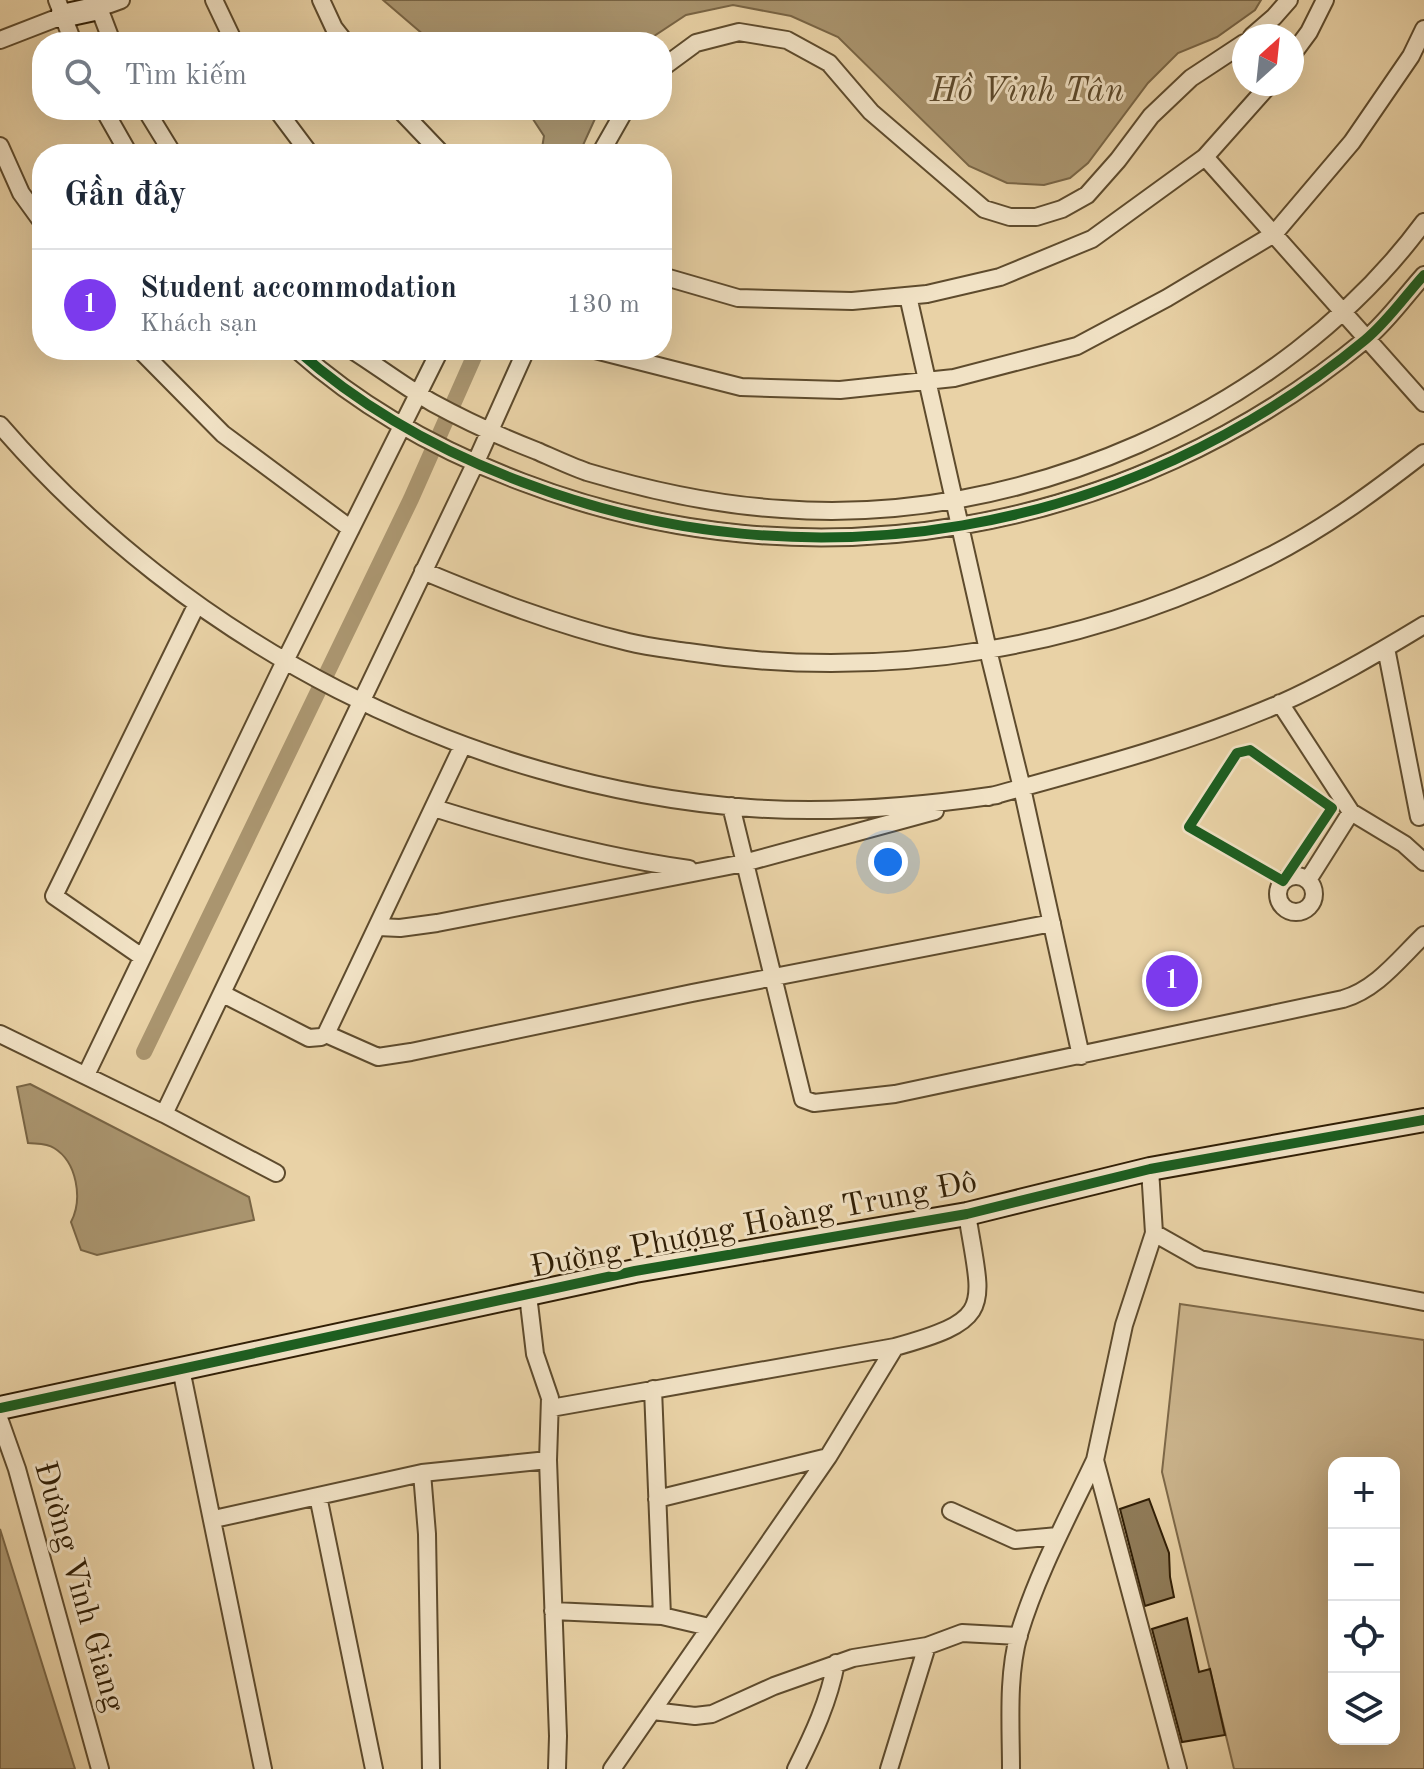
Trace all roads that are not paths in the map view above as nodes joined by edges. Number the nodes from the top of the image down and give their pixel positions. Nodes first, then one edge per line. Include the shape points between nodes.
1 (121, 0) edge
2 (214, 0) edge
3 (321, 0) edge
4 (1289, 0) edge
5 (1325, 0) edge
6 (98, 4) edge
7 (60, 8) edge
8 (1266, 24) edge
9 (1424, 29) edge
10 (69, 32) edge
11 (108, 32) edge
12 (229, 32) edge
13 (337, 32) edge
14 (1304, 39) edge
15 (0, 40) edge
16 (1232, 51) edge
17 (672, 61) edge
18 (1259, 96) edge
19 (110, 120) edge
20 (152, 120) edge
21 (284, 120) edge
22 (410, 120) edge
23 (619, 120) edge
24 (123, 144) edge
25 (167, 144) edge
26 (302, 144) edge
27 (432, 144) edge
28 (606, 144) edge
29 (0, 146) edge
30 (1205, 157) junction
31 (32, 208) edge
32 (1424, 222) edge
33 (1274, 234) junction
34 (1424, 275) edge
35 (672, 279) edge
36 (908, 296) junction
37 (1343, 312) junction
38 (1368, 338) junction
39 (150, 360) edge
40 (310, 360) edge
41 (367, 360) edge
42 (437, 360) edge
43 (522, 360) edge
44 (634, 360) edge
45 (926, 381) junction
46 (425, 398) junction
47 (1424, 403) edge
48 (0, 425) edge
49 (402, 426) junction
50 (490, 432) junction
51 (1424, 453) edge
52 (475, 464) junction
53 (954, 499) junction
54 (961, 526) junction
55 (351, 529) junction
56 (423, 571) junction
57 (196, 606) junction
58 (1424, 625) edge
59 (1386, 648) junction
60 (988, 650) junction
61 (291, 664) junction
62 (361, 700) junction
63 (1280, 703) junction
64 (463, 745) junction
65 (1022, 788) junction
66 (997, 795) junction
67 (731, 806) junction
68 (434, 808) junction
69 (1351, 812) junction
70 (1422, 812) edge
71 (1404, 844) junction
72 (1424, 862) edge
73 (744, 863) junction
74 (701, 871) junction
75 (1308, 880) dead end
76 (1052, 923) junction
77 (378, 927) junction
78 (1424, 935) edge
79 (142, 957) junction
80 (772, 979) junction
81 (223, 994) junction
82 (0, 1034) edge
83 (326, 1034) junction
84 (1081, 1056) junction
85 (86, 1075) junction
86 (164, 1114) junction
87 (1424, 1120) edge
88 (1150, 1169) junction
89 (276, 1173) dead end
90 (967, 1214) junction
91 (1154, 1233) junction
92 (528, 1295) junction
93 (1424, 1302) edge
94 (895, 1347) junction
95 (181, 1369) junction
96 (653, 1389) junction
97 (0, 1408) edge
98 (551, 1408) junction
99 (0, 1421) edge
100 (828, 1457) junction
101 (548, 1460) junction
102 (1095, 1460) junction
103 (422, 1473) junction
104 (318, 1496) junction
105 (657, 1499) junction
106 (951, 1511) dead end
107 (214, 1519) junction
108 (1058, 1536) junction
109 (553, 1611) junction
110 (662, 1616) junction
111 (709, 1627) junction
112 (1019, 1636) junction
113 (927, 1646) junction
114 (836, 1663) junction
115 (653, 1711) junction
116 (100, 1769) edge
117 (263, 1769) edge
118 (374, 1769) edge
119 (431, 1769) edge
120 (557, 1769) edge
121 (612, 1769) edge
122 (796, 1769) edge
123 (889, 1769) edge
124 (1011, 1769) edge
125 (1178, 1769) edge

1 - 6 street
2 - 12 street
3 - 13 street
4 - 8 street
5 - 14 street
6 - 7 street
6 - 11 street
7 - 10 street
7 - 15 street
9 - 33 street via 1352,142
16 - 17 street via 1191,78 1151,116 1087,195 1036,217 984,209 871,112 829,63 787,40 739,32 696,43
18 - 30 street
19 - 24 street
20 - 25 street
21 - 26 street
22 - 27 street
23 - 28 street
29 - 31 street
30 - 33 street
30 - 36 street via 1092,239 1000,277
32 - 37 street
33 - 37 street
33 - 45 street via 1077,346
34 - 38 street
35 - 36 street via 738,298 852,301
36 - 45 street
37 - 38 street
37 - 53 street via 1264,375 1177,427 1084,467
38 - 47 street
38 - 54 street via 1292,395 1211,444 1124,483 1034,512
39 - 55 street via 223,434
40 - 49 street
41 - 46 street
42 - 46 street
43 - 50 street
44 - 45 street via 741,387 840,390
45 - 53 street
46 - 49 street
46 - 50 street
48 - 57 street via 113,541
49 - 52 street
49 - 55 street
50 - 52 street
50 - 53 street via 584,471 683,497 784,510 885,509
51 - 60 street via 1364,500 1270,556 1185,595 1066,635
52 - 54 street via 579,502 656,522 750,536 846,538
52 - 56 street
53 - 54 street
54 - 60 street
55 - 61 street
56 - 60 street via 525,613 615,638 739,660 849,664
56 - 62 street
57 - 61 street
57 - 79 street via 54,896
58 - 59 street
59 - 63 street
59 - 70 street
60 - 65 street
61 - 62 street
61 - 79 street
62 - 64 street
62 - 81 street
63 - 65 street via 1103,766
63 - 69 street
64 - 67 street via 605,787
64 - 68 street
65 - 66 street
65 - 76 street
66 - 67 street via 850,810
66 - 73 street
67 - 73 street
68 - 74 street via 642,863
68 - 77 street
69 - 71 street
69 - 75 street
70 - 71 street
71 - 72 street
73 - 74 street
73 - 80 street
74 - 77 street via 437,923
76 - 80 street
76 - 84 street
77 - 83 street
78 - 84 street via 1376,983 1356,995
79 - 85 street
80 - 83 street via 378,1057
80 - 84 street via 803,1099 814,1103 895,1094
81 - 83 street via 309,1038
81 - 86 street
82 - 85 street
85 - 86 street
86 - 89 street
87 - 88 street, Đường Phượng Hoàng Trung Đô
88 - 90 street, Đường Phượng Hoàng Trung Đô
88 - 91 street
90 - 92 street, Đường Phượng Hoàng Trung Đô via 635,1271
90 - 94 street via 978,1284 973,1311 953,1328
91 - 93 street via 1200,1259
91 - 102 street via 1124,1325
92 - 95 street, Đường Phượng Hoàng Trung Đô
92 - 98 street via 535,1354
94 - 96 street
94 - 100 street
95 - 97 street, Đường Phượng Hoàng Trung Đô
95 - 107 street
96 - 98 street
96 - 105 street
98 - 101 street
99 - 116 street, Đường Vĩnh Giang
100 - 105 street
100 - 111 street
101 - 103 street
101 - 109 street
102 - 108 street
102 - 125 street
103 - 104 street
103 - 119 street
104 - 107 street
104 - 118 street
105 - 110 street
106 - 108 street via 1015,1540
107 - 117 street
108 - 112 street
109 - 110 street
109 - 120 street
110 - 111 street
111 - 115 street
112 - 113 street via 962,1633
112 - 124 street
113 - 114 street
113 - 123 street
114 - 115 street via 712,1714
114 - 122 street via 832,1688
115 - 121 street

